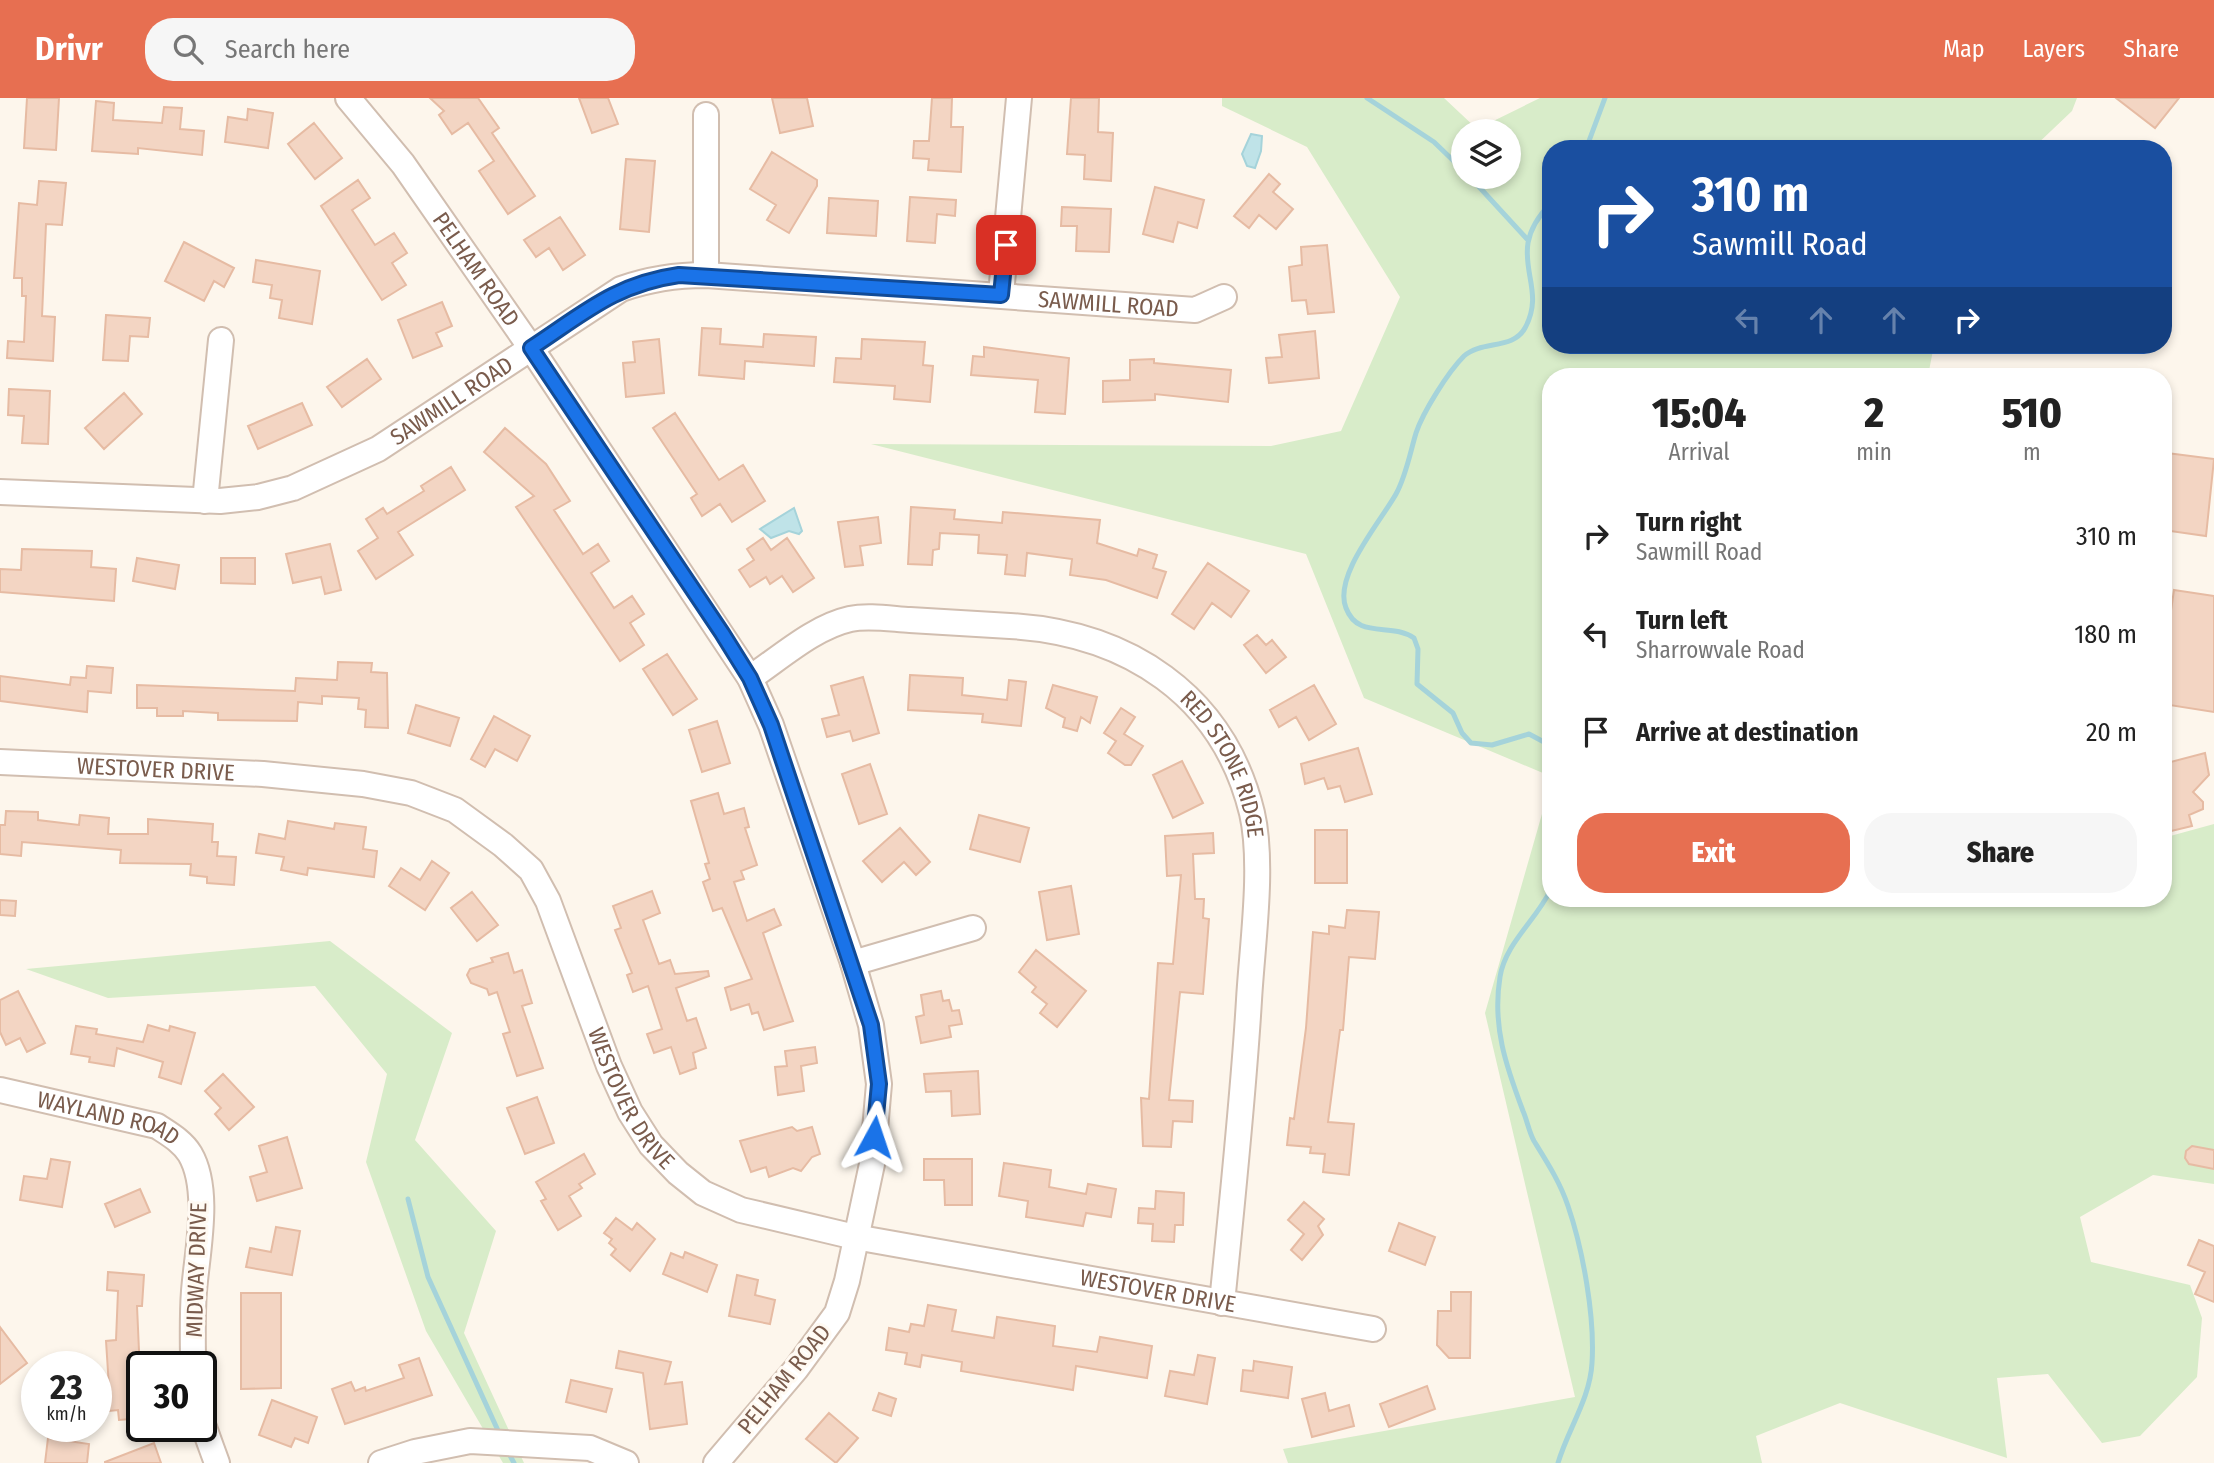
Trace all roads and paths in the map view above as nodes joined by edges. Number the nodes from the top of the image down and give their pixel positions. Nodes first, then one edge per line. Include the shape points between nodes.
1 (348, 98) edge
2 (1019, 98) edge
3 (706, 115) dead end
4 (706, 275) junction
5 (1001, 295) junction
6 (1224, 297) dead end
7 (221, 340) dead end
8 (531, 348) junction
9 (0, 492) edge
10 (205, 501) junction
11 (750, 678) junction
12 (0, 762) edge
13 (973, 928) dead end
14 (853, 963) junction
15 (0, 1090) edge
16 (196, 1173) joint
17 (855, 1237) junction
18 (1222, 1303) junction
19 (1373, 1329) dead end
20 (193, 1351) edge
21 (209, 1442) edge
22 (217, 1463) edge
23 (381, 1463) edge
24 (626, 1463) edge
25 (716, 1463) edge

1 - 8 street, PELHAM ROAD via 403,164
2 - 5 street
3 - 4 street
4 - 5 street, SAWMILL ROAD
4 - 8 street, SAWMILL ROAD via 646,280 621,289
5 - 6 street, SAWMILL ROAD via 1195,310
7 - 10 street
8 - 10 street, SAWMILL ROAD via 378,449 331,474 258,497
8 - 11 street, PELHAM ROAD
9 - 10 street, SAWMILL ROAD
11 - 14 street, PELHAM ROAD via 771,725
11 - 18 street, RED STONE RIDGE via 814,635 850,620 1035,627 1081,636 1124,652 1171,680 1209,720 1235,764 1252,815 1256,865 1244,1087
12 - 17 street, WESTOVER DRIVE via 264,774 363,784 411,793 455,810 531,870 548,901 608,1066 651,1145 703,1193 741,1210
13 - 14 street
14 - 17 street, PELHAM ROAD via 871,1025 879,1084 872,1164
15 - 16 street, WAYLAND ROAD via 157,1126 191,1155
16 - 20 street, MIDWAY DRIVE via 201,1225 193,1294
17 - 18 street, WESTOVER DRIVE
17 - 25 street, PELHAM ROAD via 837,1313
18 - 19 street, WESTOVER DRIVE
21 - 22 street
23 - 24 street via 470,1441 590,1448

